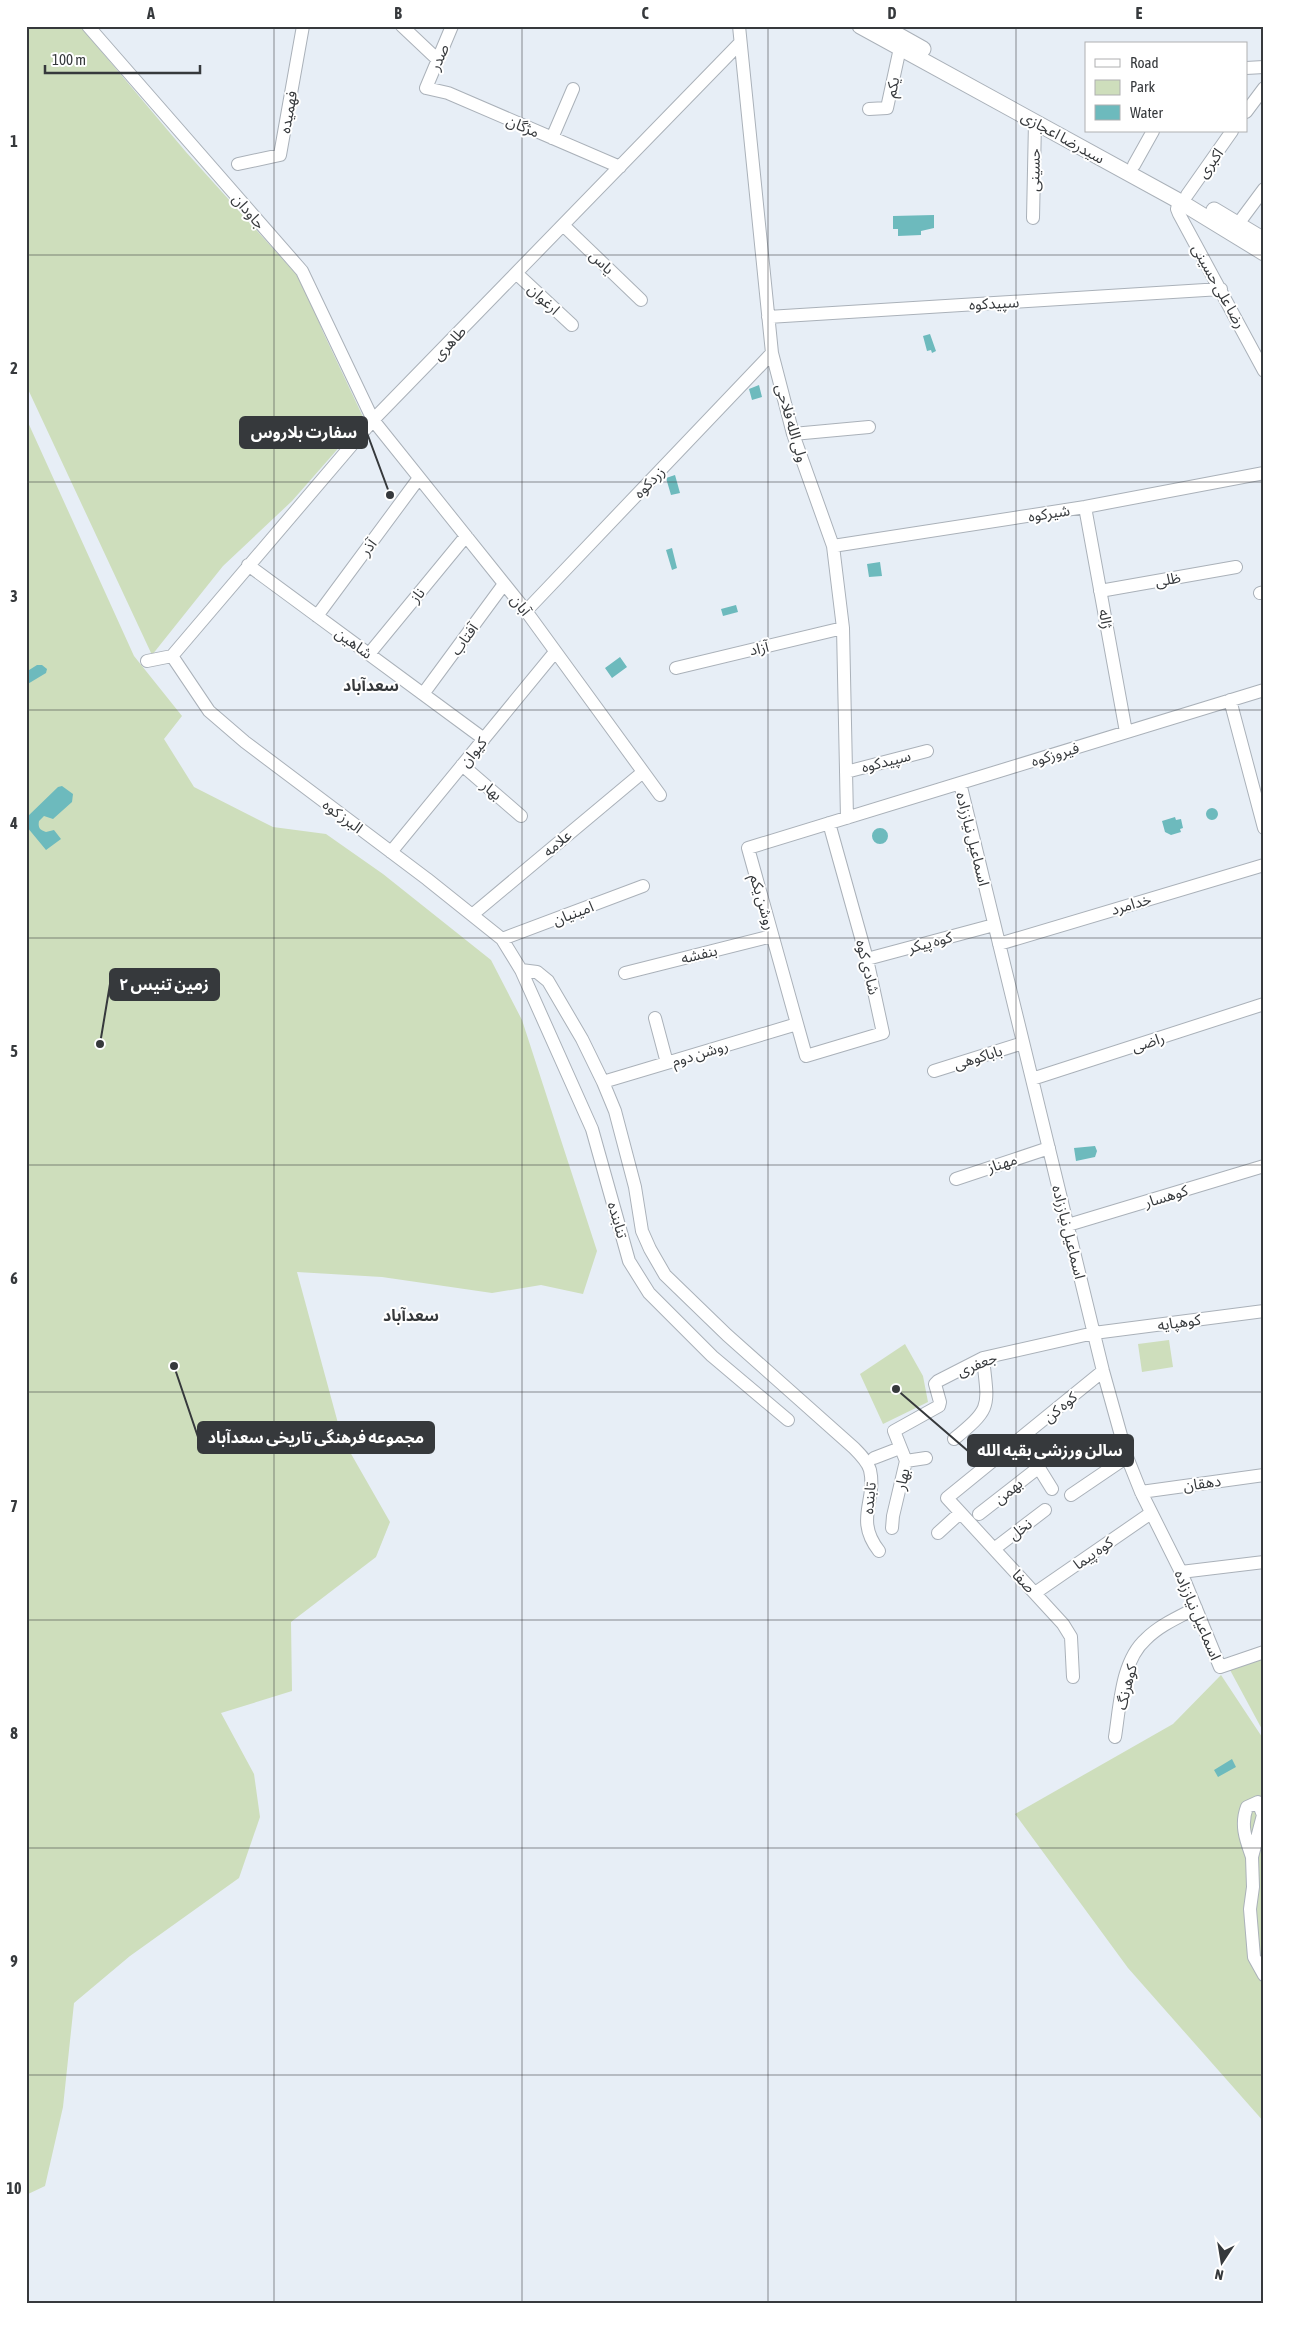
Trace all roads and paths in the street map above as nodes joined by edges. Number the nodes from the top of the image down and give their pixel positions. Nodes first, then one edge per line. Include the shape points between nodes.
1 (88, 26) edge
2 (303, 26) edge
3 (402, 26) edge
4 (452, 26) edge
5 (739, 26) edge
6 (860, 26) edge
7 (882, 26) edge
8 (740, 43) junction
9 (900, 48) junction
10 (438, 60) junction
11 (1264, 67) edge
12 (1248, 68) edge
13 (426, 88) joint
14 (1264, 88) edge
15 (573, 89) dead end
16 (869, 109) dead end
17 (1248, 109) edge
18 (1035, 122) junction
19 (1152, 132) edge
20 (1231, 132) edge
21 (552, 138) junction
22 (238, 164) dead end
23 (1134, 165) junction
24 (620, 167) junction
25 (1264, 189) edge
26 (1183, 198) junction
27 (1033, 218) dead end
28 (1238, 224) junction
29 (563, 225) junction
30 (1264, 240) edge
31 (1264, 253) edge
32 (516, 273) junction
33 (1221, 289) junction
34 (641, 300) dead end
35 (768, 317) junction
36 (572, 325) dead end
37 (772, 353) junction
38 (1264, 371) edge
39 (374, 420) junction
40 (869, 427) dead end
41 (793, 434) junction
42 (1264, 473) edge
43 (420, 478) junction
44 (1085, 507) junction
45 (466, 536) junction
46 (833, 546) junction
47 (248, 565) junction
48 (1236, 567) dead end
49 (504, 584) junction
50 (1100, 591) junction
51 (526, 611) junction
52 (317, 616) junction
53 (843, 628) junction
54 (556, 652) junction
55 (369, 654) junction
56 (172, 656) junction
57 (147, 661) dead end
58 (676, 668) dead end
59 (1264, 690) edge
60 (423, 694) junction
61 (1230, 700) junction
62 (1126, 732) junction
63 (484, 739) junction
64 (927, 751) dead end
65 (462, 766) junction
66 (643, 772) junction
67 (846, 772) junction
68 (960, 783) junction
69 (660, 795) dead end
70 (522, 816) dead end
71 (847, 818) junction
72 (829, 823) junction
73 (1264, 828) edge
74 (392, 852) junction
75 (1264, 865) edge
76 (644, 886) dead end
77 (472, 915) junction
78 (994, 925) junction
79 (772, 936) junction
80 (502, 939) junction
81 (999, 944) junction
82 (866, 959) junction
83 (521, 970) junction
84 (625, 973) dead end
85 (1264, 1004) edge
86 (655, 1018) dead end
87 (797, 1024) junction
88 (1023, 1043) junction
89 (806, 1056) joint
90 (667, 1063) junction
91 (934, 1071) dead end
92 (1032, 1079) junction
93 (604, 1082) junction
94 (1049, 1148) junction
95 (1264, 1166) edge
96 (956, 1178) dead end
97 (1068, 1225) junction
98 (1264, 1311) edge
99 (1094, 1333) junction
100 (984, 1358) junction
101 (1103, 1371) junction
102 (788, 1420) dead end
103 (894, 1432) joint
104 (954, 1439) dead end
105 (1021, 1439) junction
106 (900, 1448) junction
107 (1128, 1457) junction
108 (874, 1458) dead end
109 (926, 1458) dead end
110 (906, 1461) junction
111 (1038, 1468) junction
112 (1264, 1475) edge
113 (1052, 1490) dead end
114 (1141, 1492) junction
115 (1071, 1495) dead end
116 (947, 1498) joint
117 (1045, 1510) dead end
118 (960, 1513) junction
119 (1151, 1513) junction
120 (979, 1514) dead end
121 (892, 1528) dead end
122 (938, 1533) dead end
123 (994, 1549) junction
124 (879, 1551) dead end
125 (1264, 1562) edge
126 (1181, 1572) junction
127 (1035, 1593) junction
128 (1196, 1608) junction
129 (1264, 1652) edge
130 (1073, 1677) dead end
131 (1115, 1737) dead end
132 (1252, 1857) dead end
133 (1264, 1975) edge

1 - 39 street, جاودان via 302,271
2 - 22 street, فهمیده via 280,155
3 - 10 street
4 - 10 street, صدر
5 - 8 street, ولی‌ الله فلاحی
6 - 9 main road, سیدرضا اعجازی
7 - 23 main road, سیدرضا اعجازی
8 - 24 street, طاهری
8 - 35 street, ولی‌ الله فلاحی
9 - 16 street, یکم via 887,108
9 - 18 main road, سیدرضا اعجازی
10 - 13 street, صدر
11 - 12 street
13 - 21 street, مژگان via 448,93
14 - 17 street
15 - 21 street
18 - 26 main road, سیدرضا اعجازی
18 - 27 street, حسینی
19 - 23 street
20 - 26 street, اکبری
21 - 24 street, مژگان
23 - 26 main road, سیدرضا اعجازی
24 - 29 street, طاهری
25 - 28 street
26 - 28 main road, سیدرضا اعجازی
26 - 31 main road, سیدرضا اعجازی
26 - 33 street, رضا علی حسینی via 1177,209 1179,214
28 - 30 main road, سیدرضا اعجازی
29 - 32 street, طاهری
29 - 34 street, یاس
32 - 36 street, ارغوان
32 - 39 street, طاهری
33 - 35 street, سپیدکوه
33 - 38 street, رضا علی حسینی
35 - 37 street, ولی‌ الله فلاحی
37 - 41 street, ولی‌ الله فلاحی
37 - 51 street, زردکوه
39 - 43 street, آبان
39 - 47 street, طاهری
40 - 41 street
41 - 46 street, ولی‌ الله فلاحی
42 - 44 street, شیرکوه
43 - 45 street, آبان
43 - 52 street, آذر
44 - 46 street, شیرکوه
44 - 50 street, ژاله
45 - 49 street, آبان
45 - 55 street, ناز
46 - 53 street, ولی‌ الله فلاحی
47 - 52 street, شاهین
47 - 56 street, طاهری
48 - 50 street, ظلی
49 - 51 street, آبان
49 - 60 street, آفتاب
50 - 62 street, ژاله
51 - 54 street, آبان
52 - 55 street, شاهین
53 - 58 street, آزاد
53 - 67 street, ولی‌ الله فلاحی
54 - 63 street, کیوان
54 - 66 street, آبان
55 - 60 street, شاهین
56 - 57 street
56 - 74 street, البرز کوه via 209,711 245,742
59 - 61 street, فیروزکوه
60 - 63 street, شاهین
61 - 62 street, فیروزکوه
61 - 73 street
62 - 68 street, فیروزکوه
63 - 65 street, کیوان
64 - 67 street, سپیدکوه
65 - 70 street, بهار
65 - 74 street, کیوان
66 - 69 street, آبان
66 - 77 street, علامه
67 - 71 street, ولی‌ الله فلاحی
68 - 71 street, فیروزکوه
68 - 78 street, اسماعیل نیاززاده
71 - 72 street, روشن یکم
72 - 79 street, روشن یکم via 748,848
72 - 82 street, شادی کوه
74 - 77 street, البرز کوه
75 - 81 street, خدامرد
76 - 80 street, امینیان
77 - 80 street, البرز کوه
78 - 81 street, اسماعیل نیاززاده
78 - 82 street, کوه پیکر
79 - 84 street, بنفشه
79 - 87 street, روشن یکم
80 - 83 street, البرز کوه
81 - 88 street, اسماعیل نیاززاده
82 - 89 street, شادی کوه via 883,1033
83 - 93 street, تابنده via 537,972 548,982
83 - 102 street, تنابنده via 592,1128 630,1261 649,1293 712,1356
85 - 92 street, راضی
86 - 90 street
87 - 89 street, روشن یکم
87 - 90 street, روشن دوم
88 - 91 street, باباکوهی
88 - 92 street, اسماعیل نیاززاده
90 - 93 street, روشن دوم
92 - 94 street, اسماعیل نیاززاده
93 - 124 street, تابنده via 635,1186 642,1231 665,1275 854,1448 870,1470 867,1527
94 - 96 street, مهناز
94 - 97 street, اسماعیل نیاززاده
95 - 97 street, کوهسار
97 - 99 street, اسماعیل نیاززاده
98 - 99 street, کوهپایه
99 - 100 street, جعفری
99 - 101 street, اسماعیل نیاززاده
100 - 103 street, جعفری via 935,1384 939,1406
100 - 104 street via 986,1408 978,1420
101 - 105 street, کوه کن
101 - 107 street, اسماعیل نیاززاده
103 - 106 street, بهار
105 - 111 street
105 - 116 street, کوه کن
106 - 108 street
106 - 110 street, بهار
107 - 114 street, اسماعیل نیاززاده
107 - 115 street
109 - 110 street
110 - 121 street, بهار
111 - 113 street
111 - 120 street, بهمن
112 - 114 street, دهقان
114 - 119 street, اسماعیل نیاززاده
116 - 118 street, صفا
117 - 123 street, نخل
118 - 122 street
118 - 123 street, صفا
119 - 126 street, اسماعیل نیاززاده
119 - 127 street, کوه پیما
123 - 127 street, صفا
125 - 126 street
126 - 128 street, اسماعیل نیاززاده
127 - 130 street, صفا via 1071,1637
128 - 129 street, اسماعیل نیاززاده via 1220,1668
128 - 131 street, کوهرنگ via 1145,1639 1132,1660
132 - 133 street via 1250,1909 1254,1957

